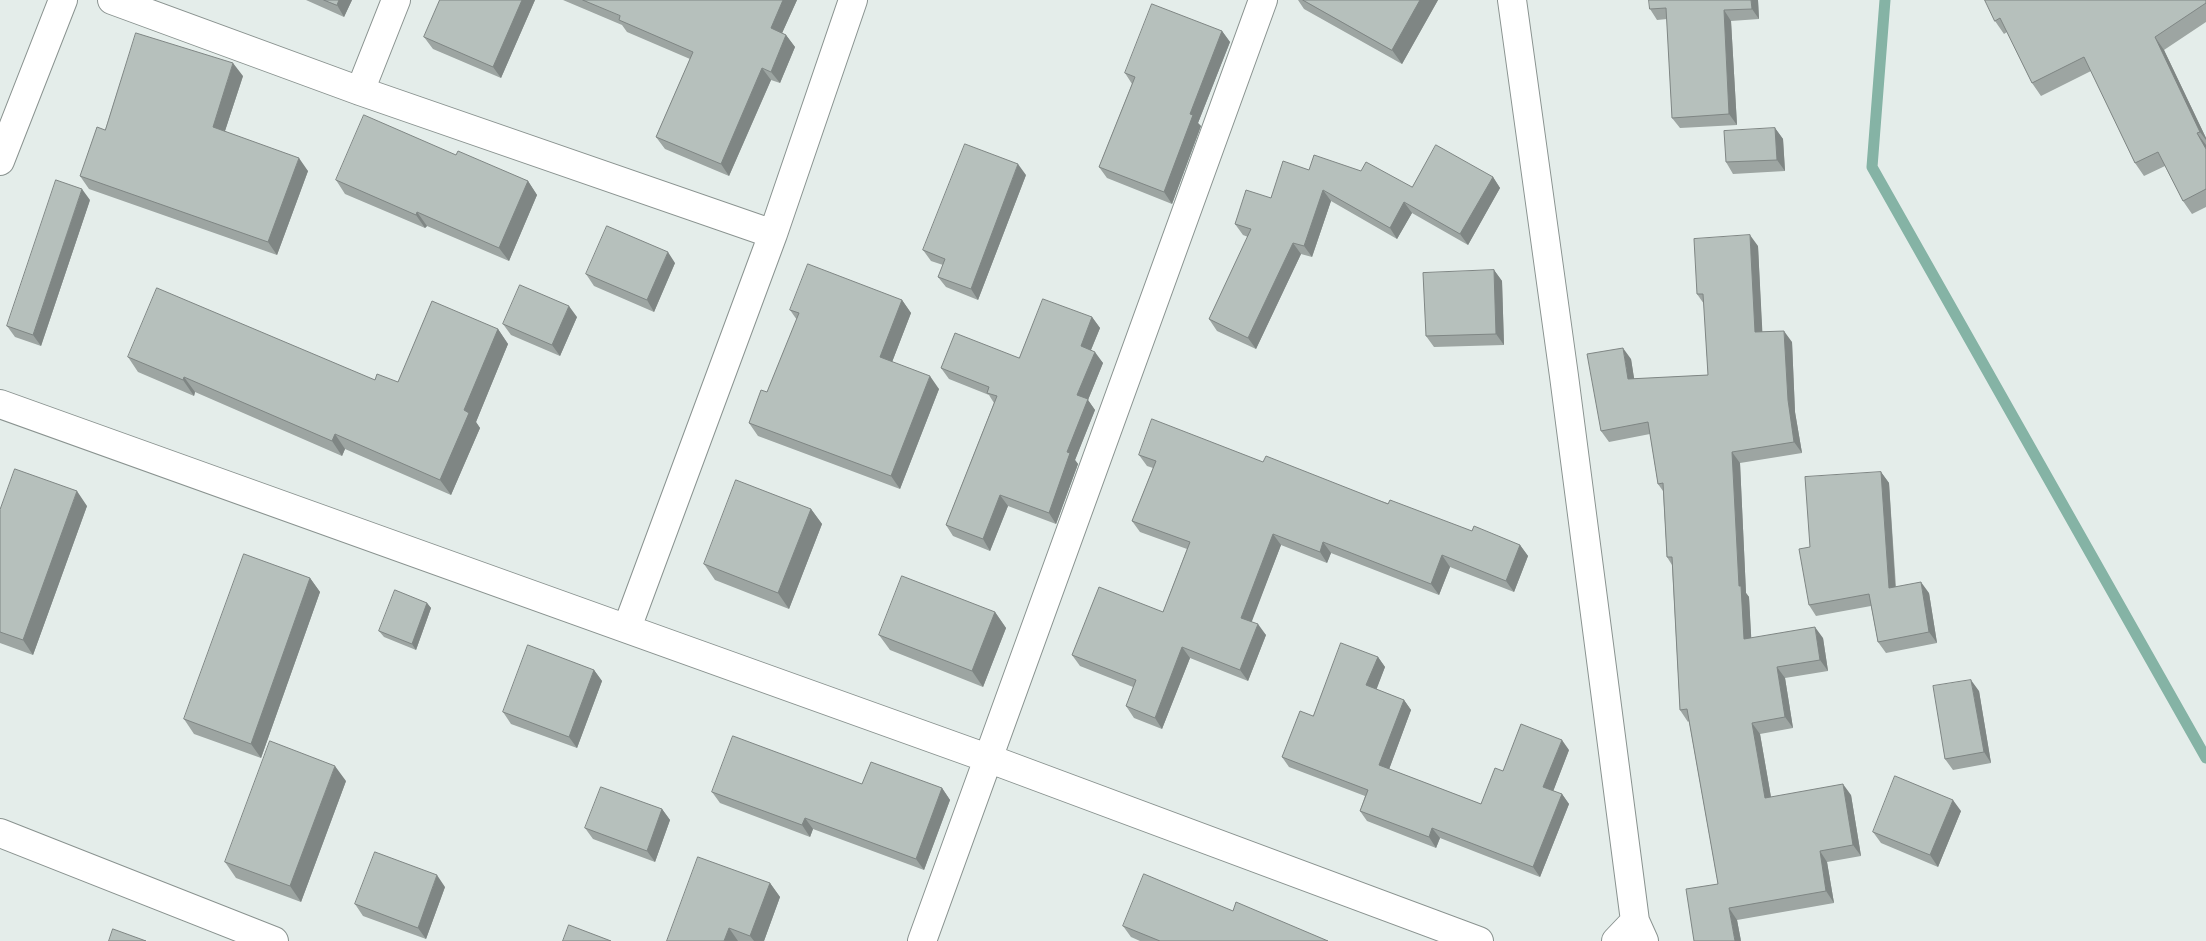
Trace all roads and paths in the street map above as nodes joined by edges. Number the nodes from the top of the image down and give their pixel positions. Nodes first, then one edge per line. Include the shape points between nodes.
1 (63, 0) edge
2 (112, 0) edge
3 (396, 0) edge
4 (853, 0) edge
5 (1263, 0) edge
6 (1512, 0) edge
7 (360, 91) junction
8 (0, 161) edge
9 (773, 234) junction
10 (0, 404) edge
11 (627, 628) junction
12 (990, 758) junction
13 (0, 833) edge
14 (1639, 931) edge
15 (274, 941) edge
16 (922, 941) edge
17 (1479, 941) edge
18 (1616, 941) edge

1 - 8 street
2 - 7 street
3 - 7 street
4 - 9 street
5 - 12 street
6 - 14 street
7 - 9 street
9 - 11 street
10 - 11 street
11 - 12 street
12 - 16 street
12 - 17 street
13 - 15 street
14 - 18 street

